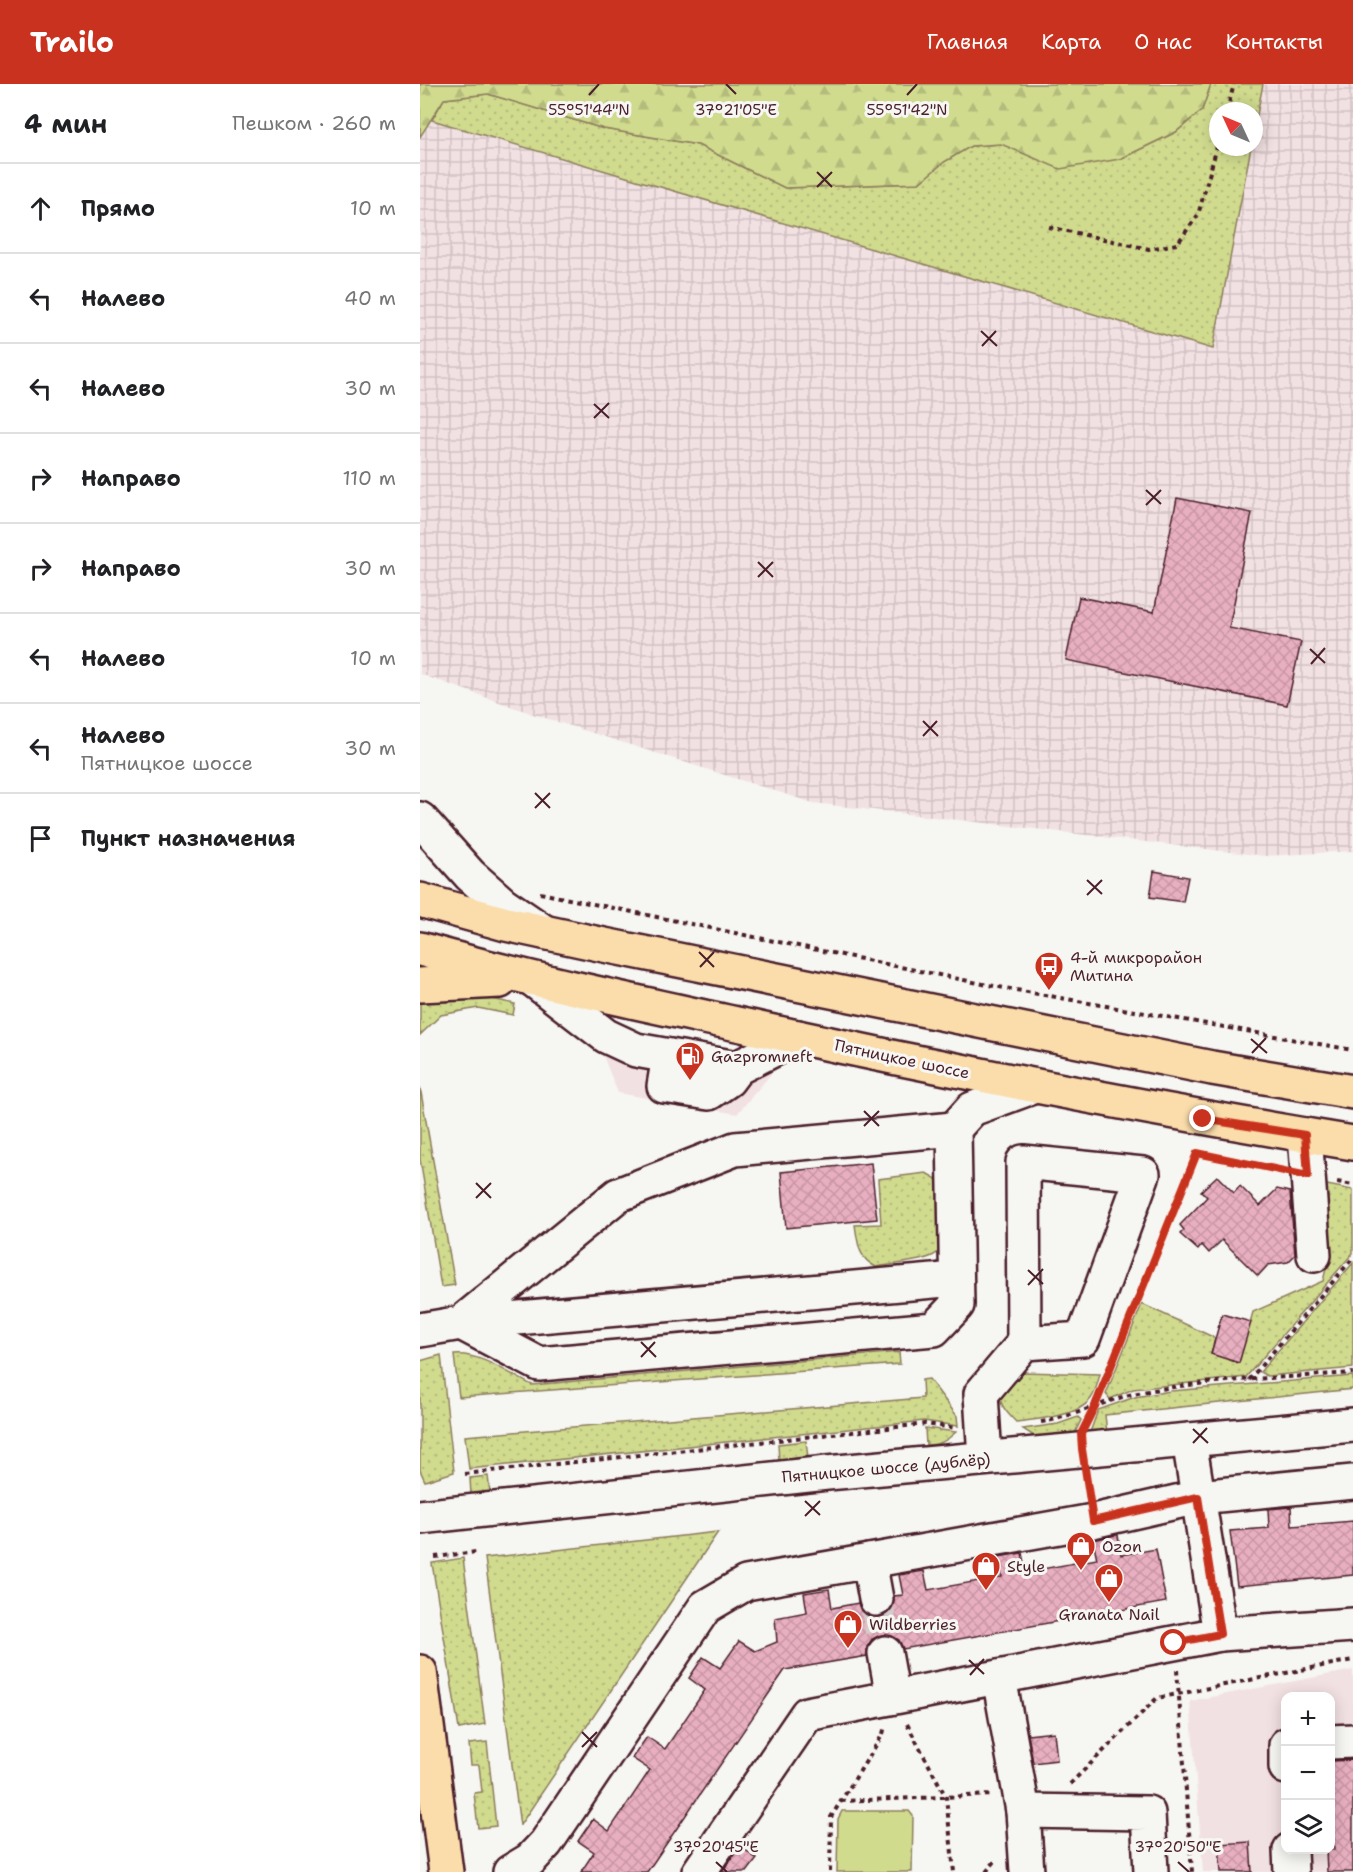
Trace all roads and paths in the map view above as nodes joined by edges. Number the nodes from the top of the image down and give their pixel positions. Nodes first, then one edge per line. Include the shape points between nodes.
1 (1234, 84) edge
2 (1229, 102) edge
3 (1214, 156) edge
4 (1049, 227) dead end
5 (420, 819) edge
6 (538, 892) dead end
7 (420, 900) edge
8 (546, 933) junction
9 (420, 949) edge
10 (532, 979) junction
11 (420, 985) edge
12 (798, 1037) junction
13 (1353, 1050) edge
14 (1035, 1086) junction
15 (1353, 1092) edge
16 (954, 1129) junction
17 (1305, 1135) junction
18 (1353, 1143) edge
19 (1308, 1176) junction
20 (1353, 1185) edge
21 (1314, 1255) dead end
22 (1353, 1258) edge
23 (956, 1279) junction
24 (461, 1323) junction
25 (420, 1330) edge
26 (1024, 1342) junction
27 (1353, 1373) edge
28 (1248, 1381) junction
29 (1095, 1406) junction
30 (1039, 1422) dead end
31 (1353, 1425) edge
32 (1189, 1440) junction
33 (985, 1444) junction
34 (1082, 1449) junction
35 (465, 1474) dead end
36 (1353, 1482) edge
37 (1198, 1497) junction
38 (420, 1517) edge
39 (1093, 1521) junction
40 (476, 1552) dead end
41 (435, 1557) dead end
42 (869, 1561) junction
43 (876, 1599) tunnel mouth
44 (1353, 1625) edge
45 (1220, 1634) junction
46 (1174, 1643) junction
47 (885, 1653) tunnel mouth
48 (1353, 1660) edge
49 (420, 1672) edge
50 (999, 1677) junction
51 (1179, 1694) junction
52 (892, 1697) junction
53 (1353, 1741) edge
54 (1335, 1742) edge
55 (946, 1797) junction
56 (841, 1802) junction
57 (1028, 1806) junction
58 (1290, 1854) edge
59 (446, 1872) edge
60 (510, 1872) edge
61 (699, 1872) edge
62 (830, 1872) edge
63 (954, 1872) edge
64 (1027, 1872) edge
65 (1151, 1872) edge
66 (1192, 1872) edge
67 (1291, 1872) edge

1 - 2 path
3 - 4 path via 1198,215 1177,244 1149,249
5 - 8 street via 470,875 503,904
6 - 13 path via 988,985
7 - 8 main road
8 - 15 main road via 1212,1068
9 - 10 main road, Пятницкое шоссе
10 - 11 main road
10 - 12 main road, Пятницкое шоссе
10 - 12 street via 606,1036 636,1050 737,1068
12 - 14 main road, Пятницкое шоссе
14 - 16 street via 972,1109
14 - 17 main road, Пятницкое шоссе
16 - 23 street
16 - 24 street via 735,1149 618,1196
17 - 18 main road, Пятницкое шоссе
17 - 19 street
19 - 20 path
19 - 21 street
19 - 29 path via 1197,1153
22 - 28 path
23 - 24 street
23 - 24 street via 957,1305 934,1329 587,1360 539,1364
24 - 25 street
26 - 26 street via 1023,1162 1143,1174 1083,1339
26 - 33 street via 981,1394
27 - 28 path
28 - 29 path via 1162,1389
29 - 30 path via 1058,1420
29 - 34 path via 1081,1434
31 - 32 street, Пятницкое шоссе (дублёр)
32 - 34 street, Пятницкое шоссе (дублёр)
32 - 37 street
33 - 34 street, Пятницкое шоссе (дублёр)
33 - 35 path via 925,1424
33 - 38 street, Пятницкое шоссе (дублёр) via 827,1473
34 - 39 path
36 - 37 street
37 - 39 street
37 - 45 street
39 - 42 street
40 - 41 path
42 - 43 street
42 - 60 street via 746,1583 705,1607 546,1843 530,1860
44 - 45 street
45 - 46 street
46 - 50 street
46 - 51 path
47 - 52 street
48 - 51 path
49 - 59 main road
50 - 52 street
50 - 57 street
51 - 57 path via 1157,1698
51 - 66 path
52 - 55 path
52 - 56 path via 883,1734
52 - 61 street via 807,1714
53 - 54 street
55 - 56 path
55 - 57 path
55 - 63 path
56 - 62 path via 831,1817
57 - 64 street
57 - 65 street via 1148,1813
58 - 67 street

